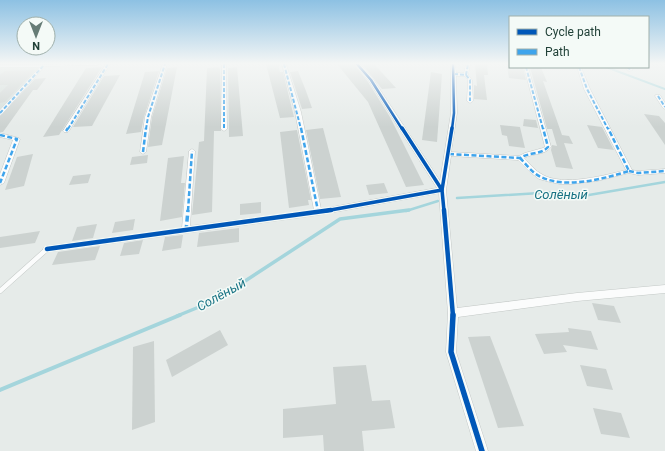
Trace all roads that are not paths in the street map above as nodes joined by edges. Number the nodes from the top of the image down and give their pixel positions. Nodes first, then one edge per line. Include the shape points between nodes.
1 (26, 85) edge
2 (95, 85) edge
3 (158, 85) edge
4 (224, 85) edge
5 (290, 85) edge
6 (374, 85) edge
7 (454, 85) edge
8 (470, 85) edge
9 (531, 85) edge
10 (585, 85) edge
11 (658, 96) dead end
12 (470, 101) dead end
13 (665, 107) edge
14 (0, 113) edge
15 (224, 129) dead end
16 (66, 131) dead end
17 (0, 135) edge
18 (192, 151) dead end
19 (143, 152) dead end
20 (449, 154) junction
21 (520, 158) junction
22 (629, 171) junction
23 (665, 171) edge
24 (0, 183) edge
25 (442, 190) junction
26 (318, 212) junction
27 (186, 231) junction
28 (47, 248) joint
29 (665, 289) edge
30 (0, 291) edge
31 (453, 313) junction
32 (482, 451) edge

1 - 14 street
2 - 16 street
3 - 19 street via 148,117
4 - 15 street
5 - 26 street
6 - 25 street
7 - 20 street via 454,113
8 - 12 street
9 - 21 street via 548,147 546,151 526,153
10 - 22 street
11 - 13 street
17 - 24 street via 17,139
18 - 27 street
20 - 21 street
20 - 25 street
21 - 22 street via 540,177 559,182 574,182
22 - 23 street
25 - 26 street
25 - 31 street
26 - 27 street
27 - 28 street
28 - 30 lane
29 - 31 street
31 - 32 street via 451,352

